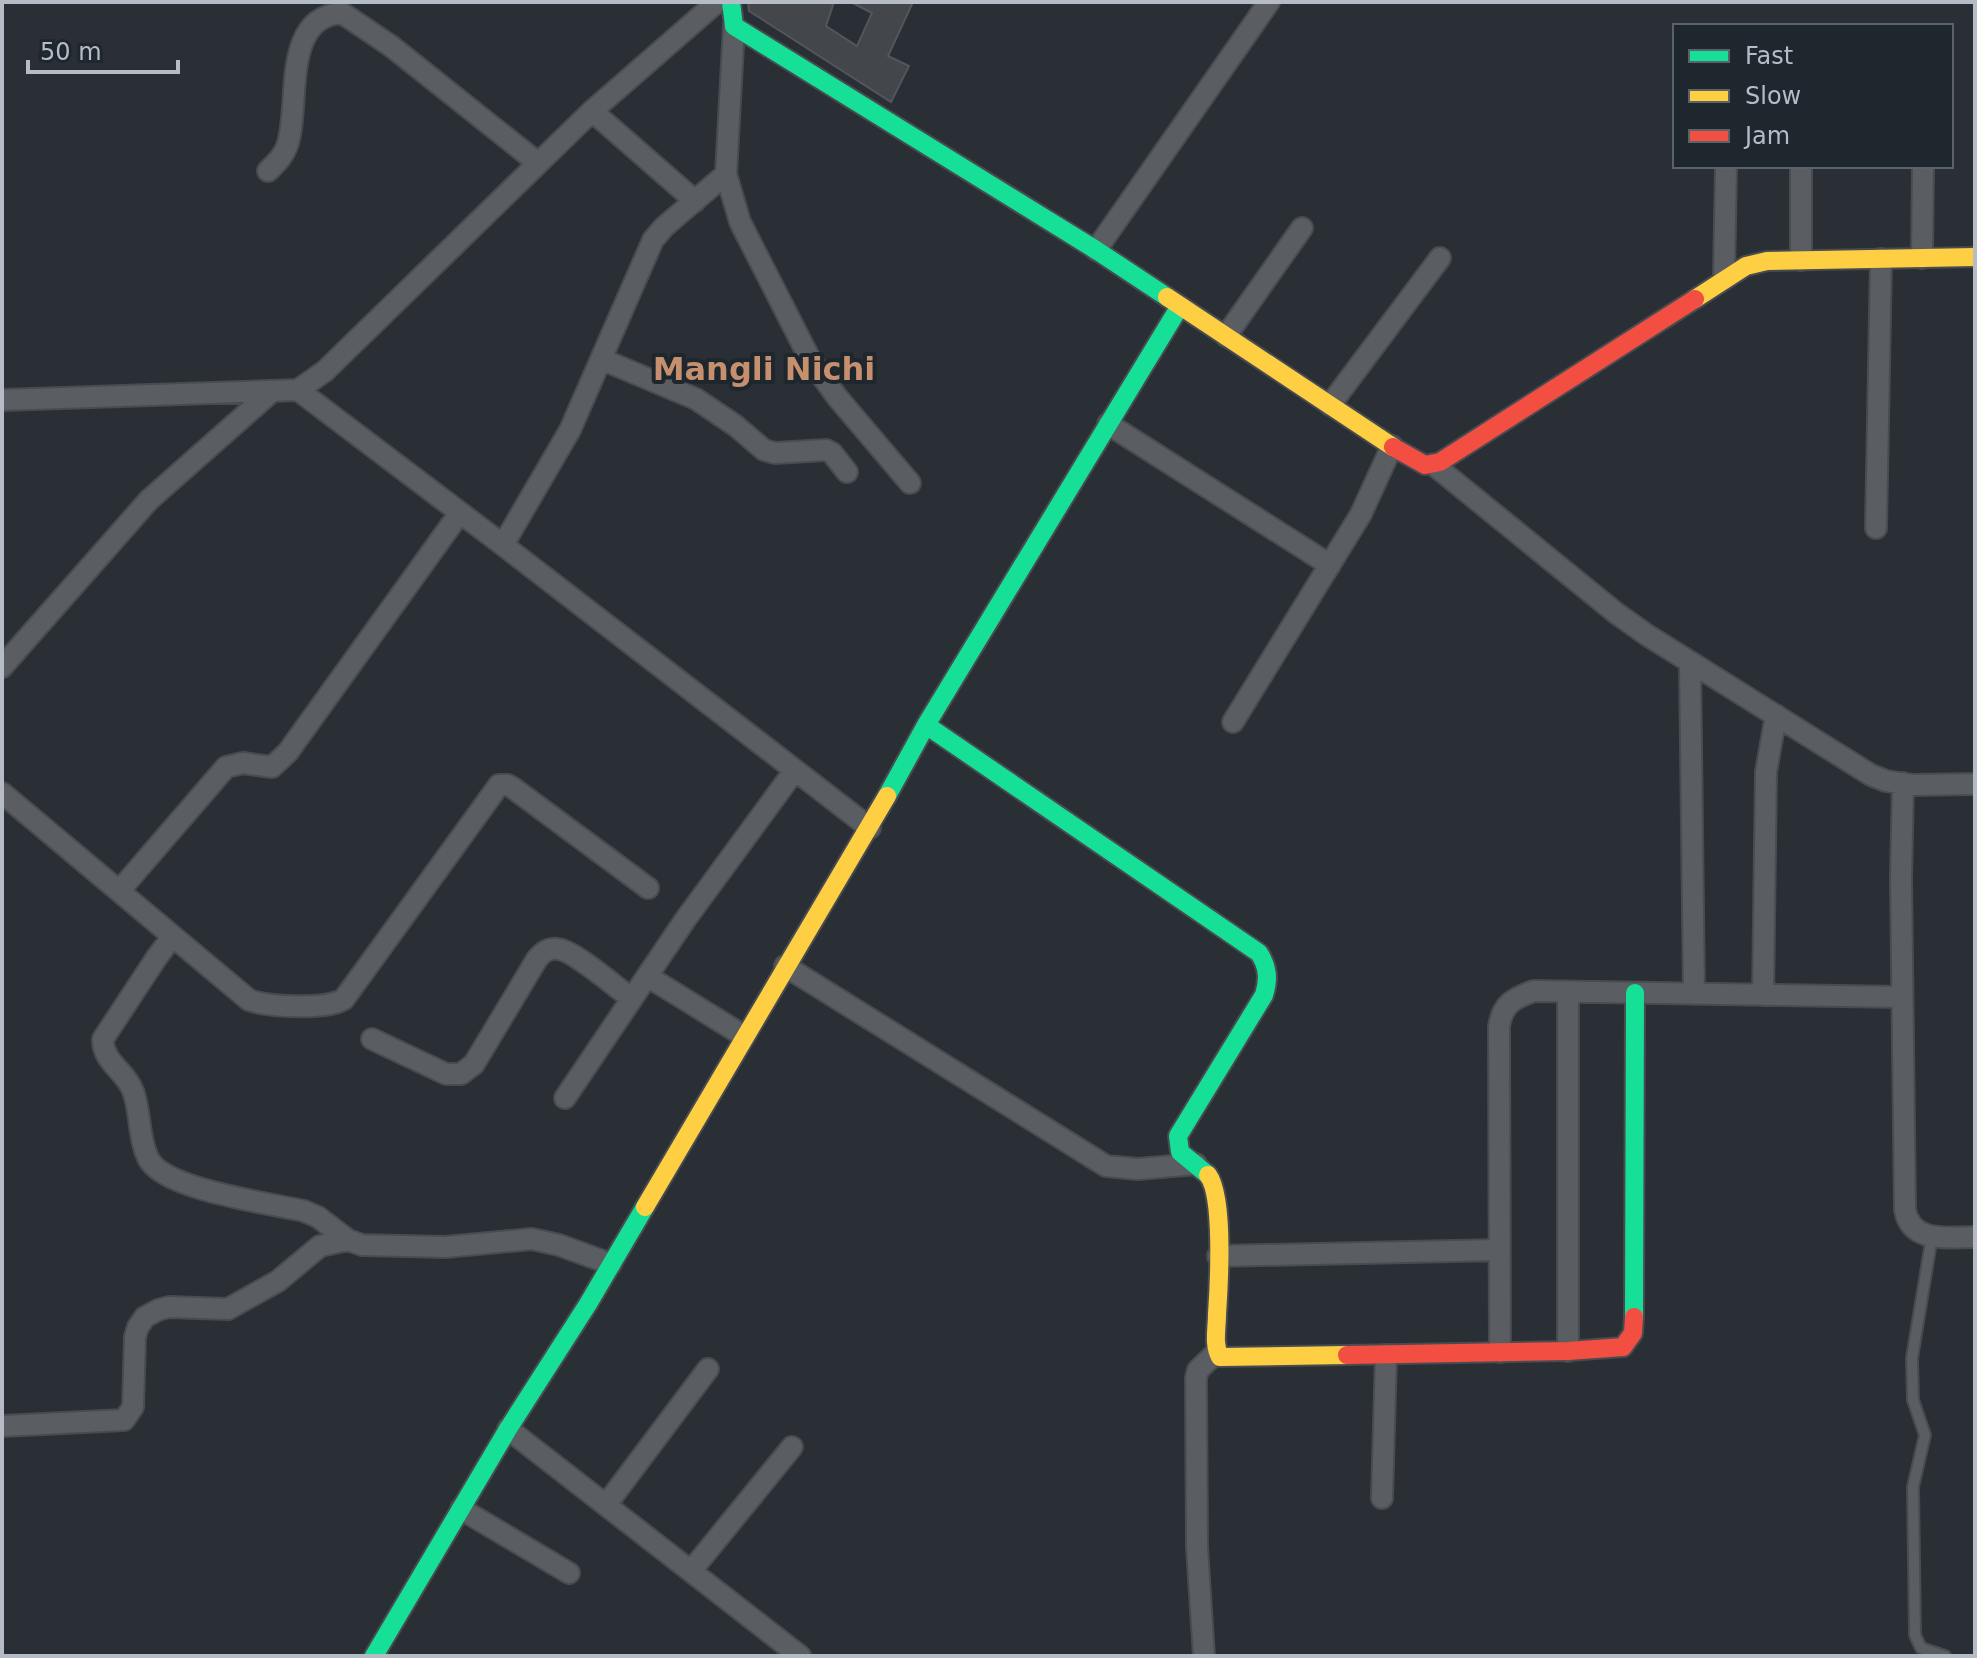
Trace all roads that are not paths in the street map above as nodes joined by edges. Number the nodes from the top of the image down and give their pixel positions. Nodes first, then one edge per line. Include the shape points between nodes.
1 (717, 2) edge
2 (731, 2) edge
3 (1269, 2) edge
4 (734, 26) junction
5 (592, 111) junction
6 (538, 163) junction
7 (1726, 168) edge
8 (1801, 168) edge
9 (1923, 168) edge
10 (268, 171) dead end
11 (726, 174) junction
12 (695, 201) junction
13 (1302, 228) dead end
14 (1096, 250) junction
15 (1975, 257) edge
16 (1440, 258) dead end
17 (1922, 258) junction
18 (1881, 259) junction
19 (1801, 260) junction
20 (1724, 279) junction
21 (1180, 306) junction
22 (1226, 336) junction
23 (601, 359) junction
24 (298, 390) junction
25 (270, 393) junction
26 (2, 400) edge
27 (1330, 405) junction
28 (1108, 424) junction
29 (1392, 446) junction
30 (1434, 465) junction
31 (847, 472) dead end
32 (910, 483) dead end
33 (459, 514) junction
34 (1876, 528) dead end
35 (503, 545) junction
36 (1330, 565) junction
37 (1690, 662) junction
38 (2, 667) edge
39 (1776, 715) junction
40 (1233, 722) dead end
41 (926, 725) junction
42 (795, 770) junction
43 (1903, 783) junction
44 (1975, 784) edge
45 (2, 793) edge
46 (870, 828) junction
47 (648, 888) dead end
48 (120, 890) junction
49 (173, 936) junction
50 (785, 966) junction
51 (647, 976) junction
52 (1568, 992) junction
53 (1635, 993) junction
54 (1694, 994) junction
55 (1763, 995) junction
56 (1902, 997) junction
57 (632, 999) junction
58 (744, 1036) junction
59 (372, 1039) dead end
60 (565, 1098) dead end
61 (1196, 1164) junction
62 (1932, 1236) junction
63 (1975, 1237) edge
64 (348, 1240) junction
65 (1499, 1250) junction
66 (1218, 1256) junction
67 (611, 1264) junction
68 (1568, 1351) junction
69 (1500, 1352) junction
70 (1216, 1353) junction
71 (1386, 1355) junction
72 (708, 1369) dead end
73 (2, 1426) edge
74 (508, 1429) junction
75 (792, 1447) dead end
76 (1382, 1498) dead end
77 (606, 1505) junction
78 (461, 1509) junction
79 (691, 1571) junction
80 (569, 1573) dead end
81 (374, 1656) edge
82 (800, 1656) edge
83 (1204, 1656) edge
84 (1945, 1656) edge

1 - 5 street
2 - 4 street
3 - 14 street
4 - 11 street
4 - 14 street
5 - 6 street
5 - 12 street
6 - 10 street via 342,13 323,19 302,42 289,141
6 - 24 street via 325,371
7 - 20 street
8 - 19 street
9 - 17 street
11 - 12 street
11 - 32 street via 740,222 811,361
12 - 23 street via 653,240
13 - 22 street
14 - 21 street
15 - 17 street
16 - 27 street
17 - 18 street
18 - 19 street
18 - 34 street
19 - 20 street via 1753,264
20 - 30 street
21 - 22 street
21 - 28 street
22 - 27 street
23 - 31 street via 696,399 764,450 826,450
23 - 35 street via 560,450
24 - 25 street
24 - 33 street
25 - 26 street
25 - 38 street via 149,500
27 - 29 street
28 - 36 street
28 - 41 street
29 - 30 street via 1413,460
29 - 36 street via 1369,501
30 - 37 street via 1616,613
33 - 35 street
33 - 48 street via 288,752 272,767 226,767
35 - 42 street
36 - 40 street
37 - 39 street
37 - 54 street
39 - 43 street via 1871,775
39 - 55 street via 1766,772
41 - 46 street
41 - 61 street via 1264,961 1269,982 1264,995 1178,1136 1178,1151
42 - 46 street
42 - 51 street
43 - 44 street
43 - 56 street
45 - 48 street
46 - 50 street
47 - 49 street via 503,784 337,1004 249,1000
48 - 49 street
49 - 64 street via 103,1039 107,1058 132,1088 148,1159 164,1176 186,1185 304,1211
50 - 58 street
50 - 61 street via 1106,1166
51 - 57 street
51 - 58 street
52 - 53 street
52 - 65 street via 1517,996 1501,1015
52 - 68 street
53 - 54 street
53 - 68 street via 1633,1333 1623,1347
54 - 55 street
55 - 56 street
56 - 62 street via 1905,1210 1915,1230
57 - 59 street via 567,951 553,949 537,959 474,1064 461,1074 446,1074
57 - 60 street
58 - 67 street
61 - 66 street via 1216,1189
62 - 63 street
62 - 84 lane via 1912,1358 1913,1400 1925,1435 1913,1479 1915,1635 1921,1648
64 - 67 street via 445,1247 532,1239
64 - 73 street via 320,1246 278,1281 228,1309 169,1307 145,1317 135,1337 133,1407 124,1420
65 - 66 street
65 - 69 street
66 - 70 street
67 - 74 street
68 - 69 street
69 - 71 street
70 - 71 street via 1227,1358
70 - 83 street via 1198,1370 1196,1387
71 - 76 street
72 - 77 street
74 - 77 street
74 - 78 street
75 - 79 street
77 - 79 street
78 - 80 street
78 - 81 street
79 - 82 street

